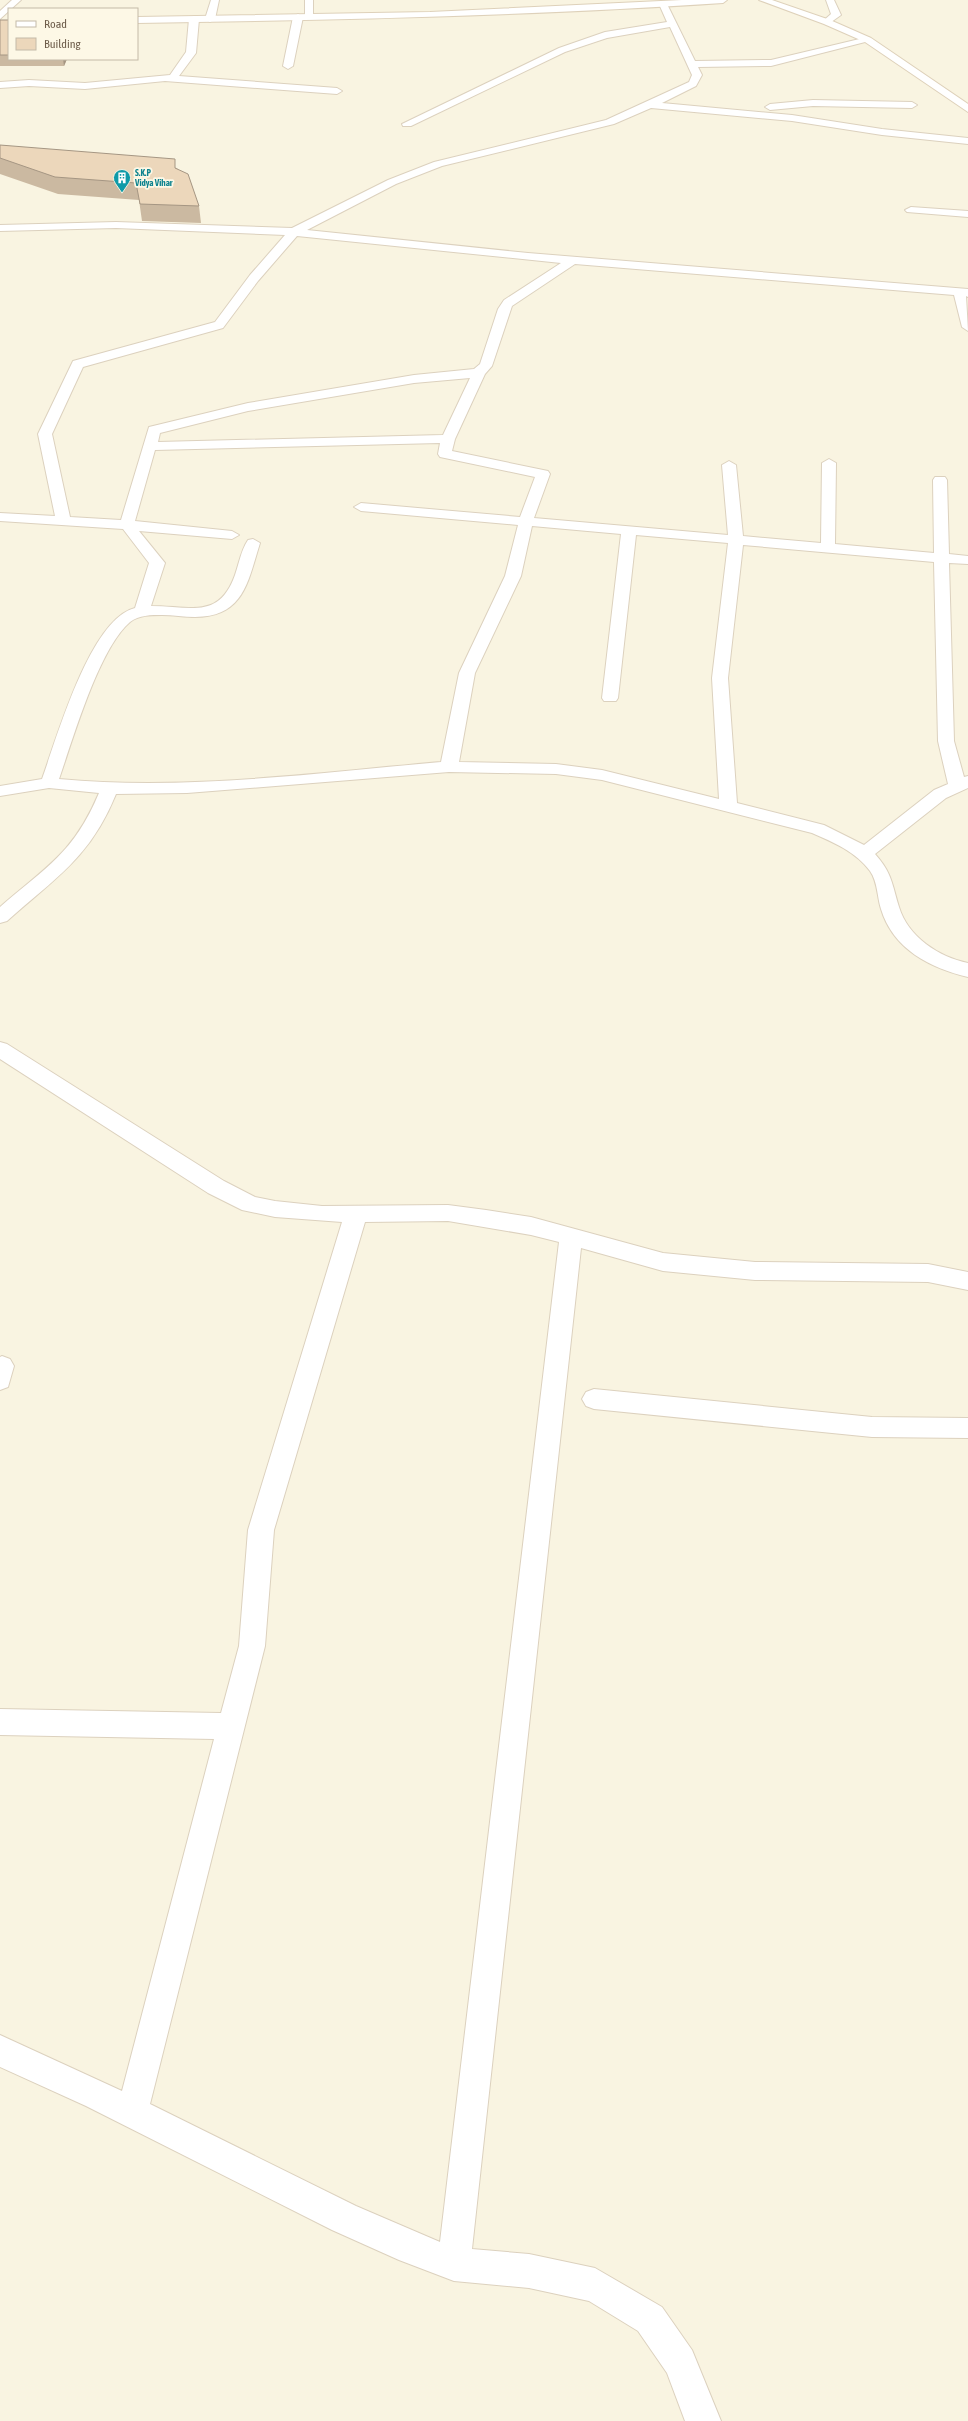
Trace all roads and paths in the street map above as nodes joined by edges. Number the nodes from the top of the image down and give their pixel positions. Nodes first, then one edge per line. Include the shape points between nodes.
1 (17, 0) edge
2 (216, 0) edge
3 (309, 0) edge
4 (723, 0) edge
5 (763, 0) edge
6 (830, 0) edge
7 (663, 4) junction
8 (8, 8) edge
9 (8, 8) edge
10 (0, 16) edge
11 (298, 17) junction
12 (310, 17) junction
13 (194, 19) junction
14 (210, 19) junction
15 (138, 20) edge
16 (827, 22) junction
17 (673, 24) junction
18 (868, 40) junction
19 (692, 64) junction
20 (288, 66) dead end
21 (173, 78) junction
22 (0, 84) edge
23 (337, 91) dead end
24 (650, 105) junction
25 (912, 105) dead end
26 (968, 109) edge
27 (748, 114) junction
28 (407, 124) dead end
29 (968, 141) edge
30 (911, 210) dead end
31 (968, 214) edge
32 (0, 228) edge
33 (294, 232) junction
34 (574, 260) junction
35 (964, 293) edge
36 (968, 327) edge
37 (479, 372) junction
38 (448, 439) junction
39 (149, 446) junction
40 (829, 463) dead end
41 (729, 465) dead end
42 (940, 480) dead end
43 (361, 507) dead end
44 (0, 517) edge
45 (63, 520) junction
46 (526, 521) junction
47 (127, 525) junction
48 (629, 530) junction
49 (232, 535) dead end
50 (736, 540) junction
51 (252, 543) dead end
52 (828, 548) junction
53 (941, 557) junction
54 (968, 560) edge
55 (142, 611) junction
56 (610, 698) dead end
57 (449, 767) junction
58 (49, 783) junction
59 (963, 783) edge
60 (109, 789) junction
61 (0, 791) edge
62 (728, 806) junction
63 (865, 853) junction
64 (0, 917) edge
65 (968, 970) edge
66 (0, 1049) edge
67 (356, 1214) junction
68 (571, 1236) junction
69 (968, 1281) edge
70 (594, 1399) dead end
71 (968, 1428) edge
72 (0, 1722) edge
73 (231, 1726) junction
74 (0, 2051) edge
75 (132, 2112) junction
76 (454, 2264) junction
77 (703, 2421) edge

1 - 8 street
2 - 14 street
3 - 12 street
4 - 7 street
5 - 16 street
6 - 16 street via 836,15
7 - 12 street
7 - 17 street
9 - 10 street
11 - 12 street
11 - 14 street
11 - 20 street
13 - 14 street
13 - 15 street
13 - 21 street via 191,53
16 - 18 street
17 - 19 street
17 - 28 street via 606,35 562,50
18 - 19 street via 771,62
18 - 26 street
19 - 24 street via 697,74 693,84
21 - 22 street via 85,86
21 - 23 street
24 - 27 street
24 - 33 street via 610,122 438,164 410,174
25 - 27 street via 813,102 770,107
27 - 29 street
30 - 31 street
32 - 33 street via 116,225
33 - 34 street
33 - 45 street via 254,278 219,325 78,364 45,434
34 - 35 street
34 - 37 street via 508,303 486,366
35 - 36 street
37 - 38 street
37 - 39 street via 414,379 232,411 154,430
38 - 39 street
38 - 46 street via 444,454 543,474
39 - 47 street
40 - 52 street
41 - 50 street
42 - 53 street
43 - 46 street
44 - 45 street
45 - 47 street
46 - 48 street
46 - 57 street via 513,576 467,673
47 - 49 street
47 - 55 street via 157,563
48 - 50 street
48 - 56 street
50 - 52 street
50 - 62 street via 720,678
51 - 55 street via 232,598 223,605 209,611
52 - 53 street
53 - 54 street
53 - 59 street via 946,741
55 - 58 street via 125,618 111,633 98,654
57 - 60 street via 187,788
57 - 62 street via 556,769 602,774
58 - 60 street
58 - 61 street
59 - 63 street via 921,808
60 - 64 street via 98,816 80,846 58,869
62 - 63 street via 818,829 842,839
63 - 65 street via 881,874 891,912 906,937 929,956 950,967
66 - 67 street via 216,1187 250,1204 322,1214
67 - 68 street via 448,1212 531,1226
67 - 73 street via 261,1530 252,1646
68 - 69 street via 663,1262 756,1271 928,1273
68 - 76 street
70 - 71 street via 872,1427
72 - 73 street
73 - 75 street
74 - 75 street
75 - 76 street via 344,2218
76 - 77 street via 529,2271 595,2285 650,2320 680,2362

